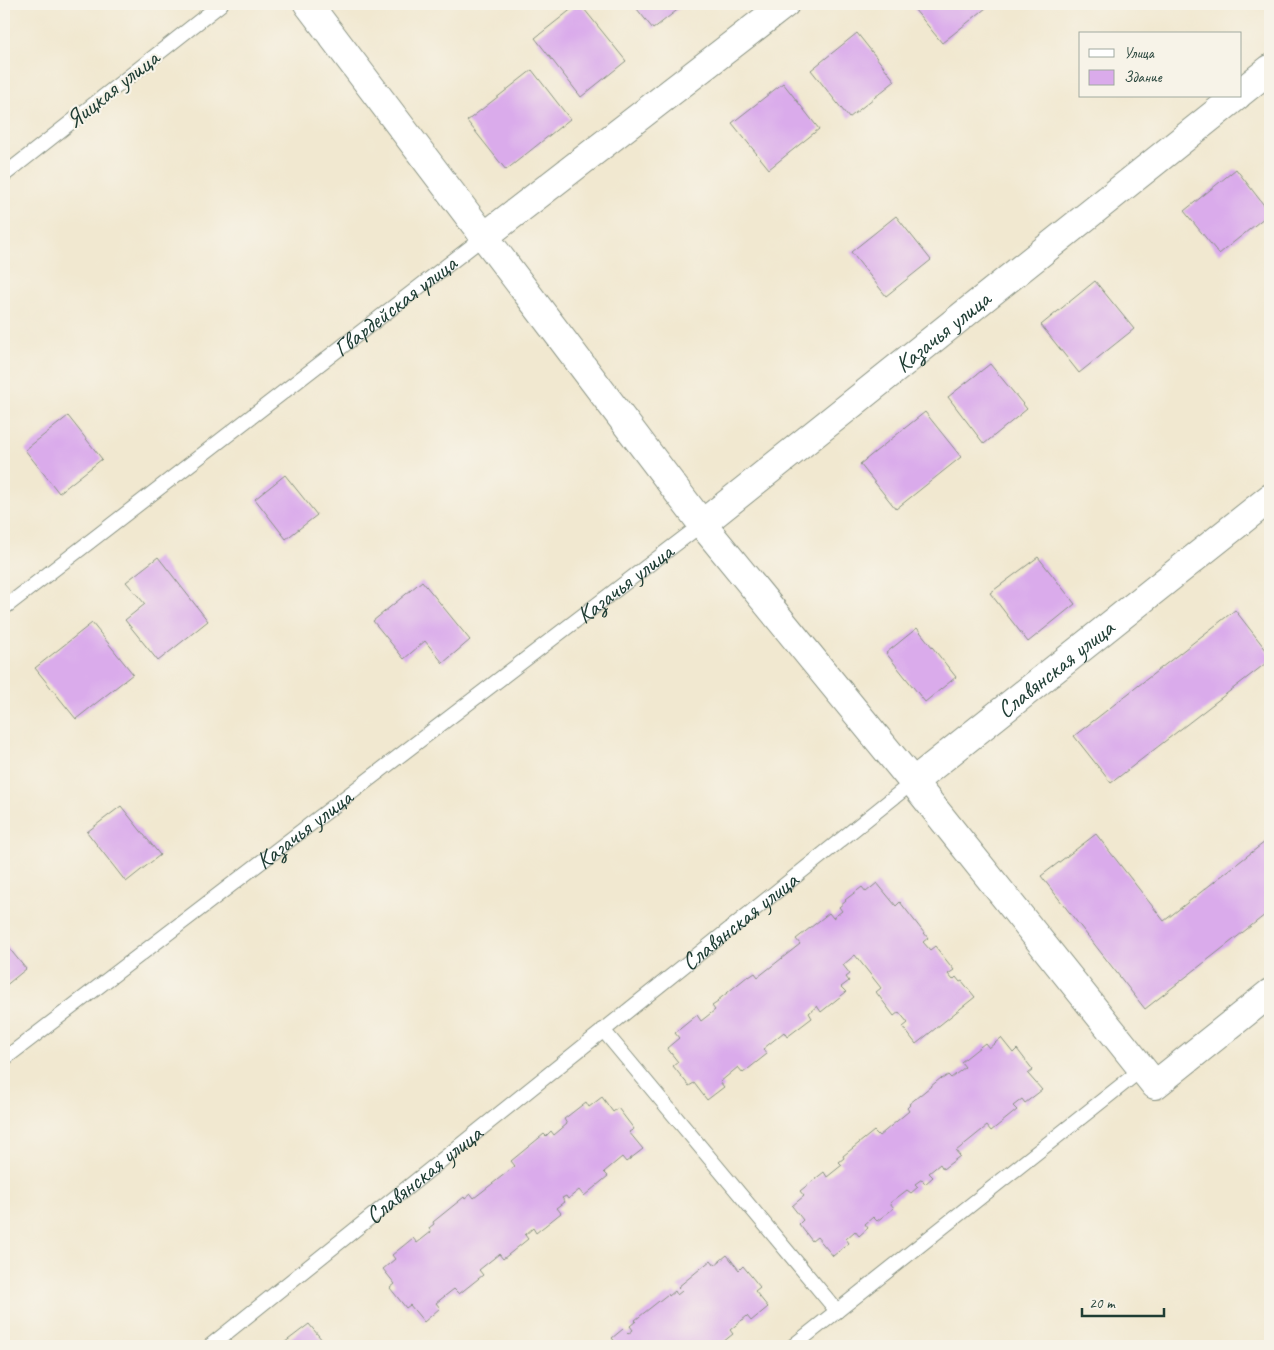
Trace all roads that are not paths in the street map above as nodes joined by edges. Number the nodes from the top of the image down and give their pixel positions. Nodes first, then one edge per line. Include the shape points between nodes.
1 (221, 4) edge
2 (308, 4) edge
3 (785, 4) edge
4 (1270, 69) edge
5 (1242, 91) edge
6 (1234, 98) edge
7 (4, 175) edge
8 (485, 236) junction
9 (1270, 498) edge
10 (702, 524) junction
11 (4, 608) edge
12 (913, 782) junction
13 (1270, 993) edge
14 (604, 1030) junction
15 (4, 1059) edge
16 (1148, 1077) junction
17 (837, 1311) junction
18 (210, 1346) edge
19 (793, 1346) edge

1 - 7 lane, Яицкая улица
2 - 8 street
3 - 8 street, Гвардейская улица
4 - 5 street
6 - 10 street, Казачья улица
8 - 10 street
8 - 11 lane, Гвардейская улица
9 - 12 street, Славянская улица
10 - 12 street
10 - 15 lane, Казачья улица
12 - 14 lane, Славянская улица
12 - 16 street
13 - 16 street
14 - 17 lane
14 - 18 lane, Славянская улица
16 - 17 lane
17 - 19 lane

